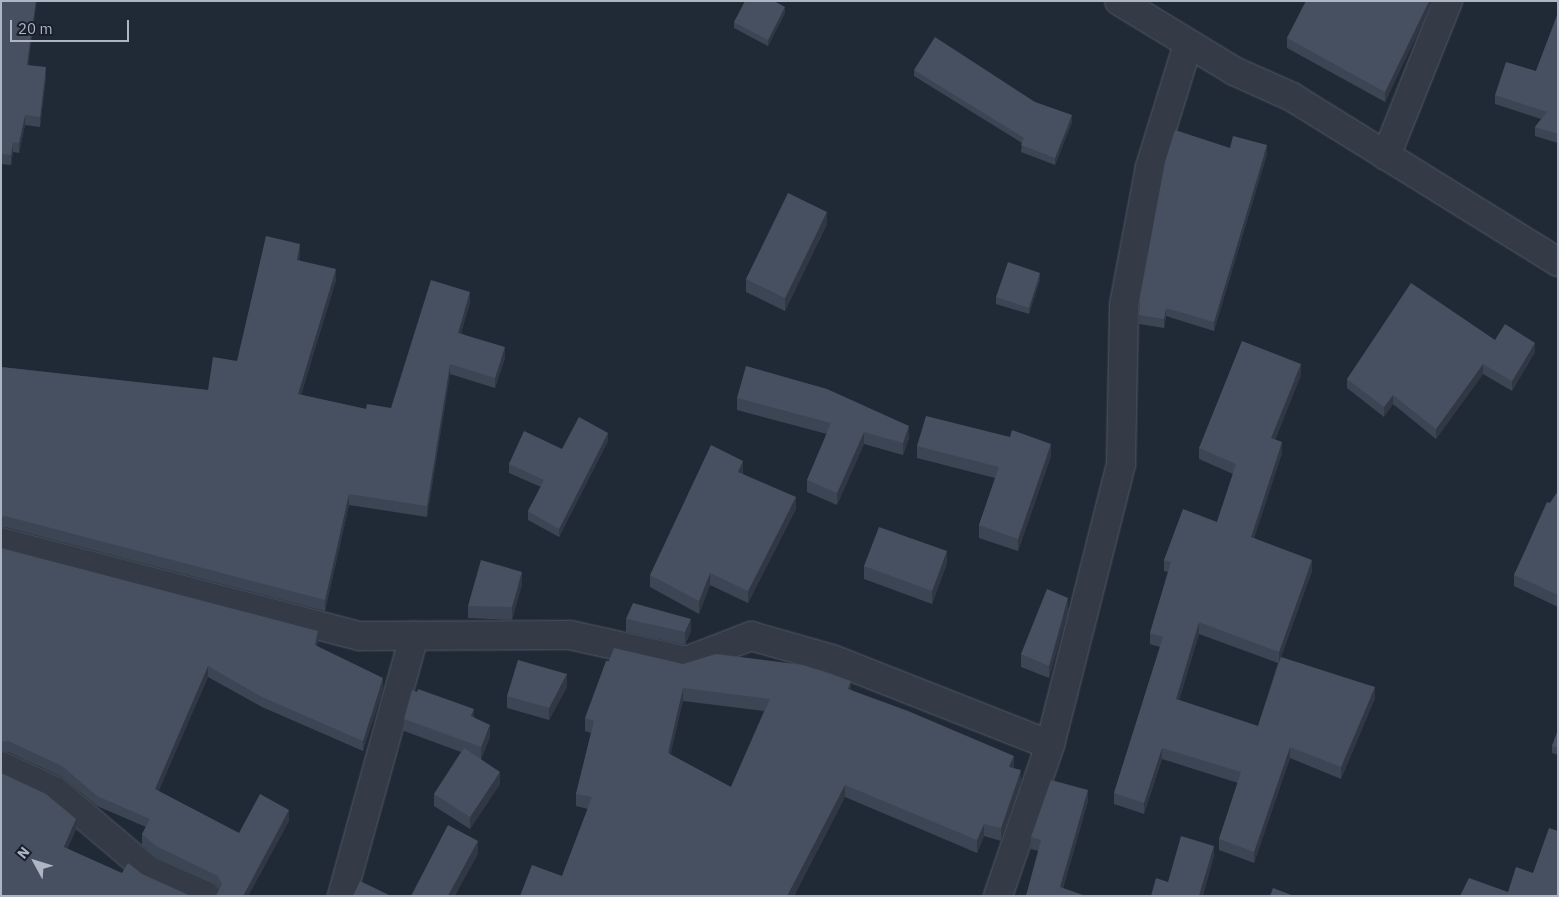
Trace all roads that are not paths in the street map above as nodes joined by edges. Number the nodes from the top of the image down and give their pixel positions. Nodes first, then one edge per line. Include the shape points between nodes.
1 (1120, 1) edge
2 (1448, 1) edge
3 (1188, 44) junction
4 (1386, 156) junction
5 (1558, 262) edge
6 (1, 542) edge
7 (414, 636) junction
8 (1050, 745) junction
9 (1, 766) edge
10 (206, 896) edge
11 (342, 896) edge
12 (998, 896) edge

1 - 3 street
2 - 4 street
3 - 4 street via 1234,71 1292,97
3 - 8 street via 1150,167 1124,305 1121,464
4 - 5 street
6 - 7 street via 360,636
7 - 8 street via 570,635 686,661 752,636 832,659
7 - 11 street
8 - 12 street
9 - 10 street via 55,790 148,870

